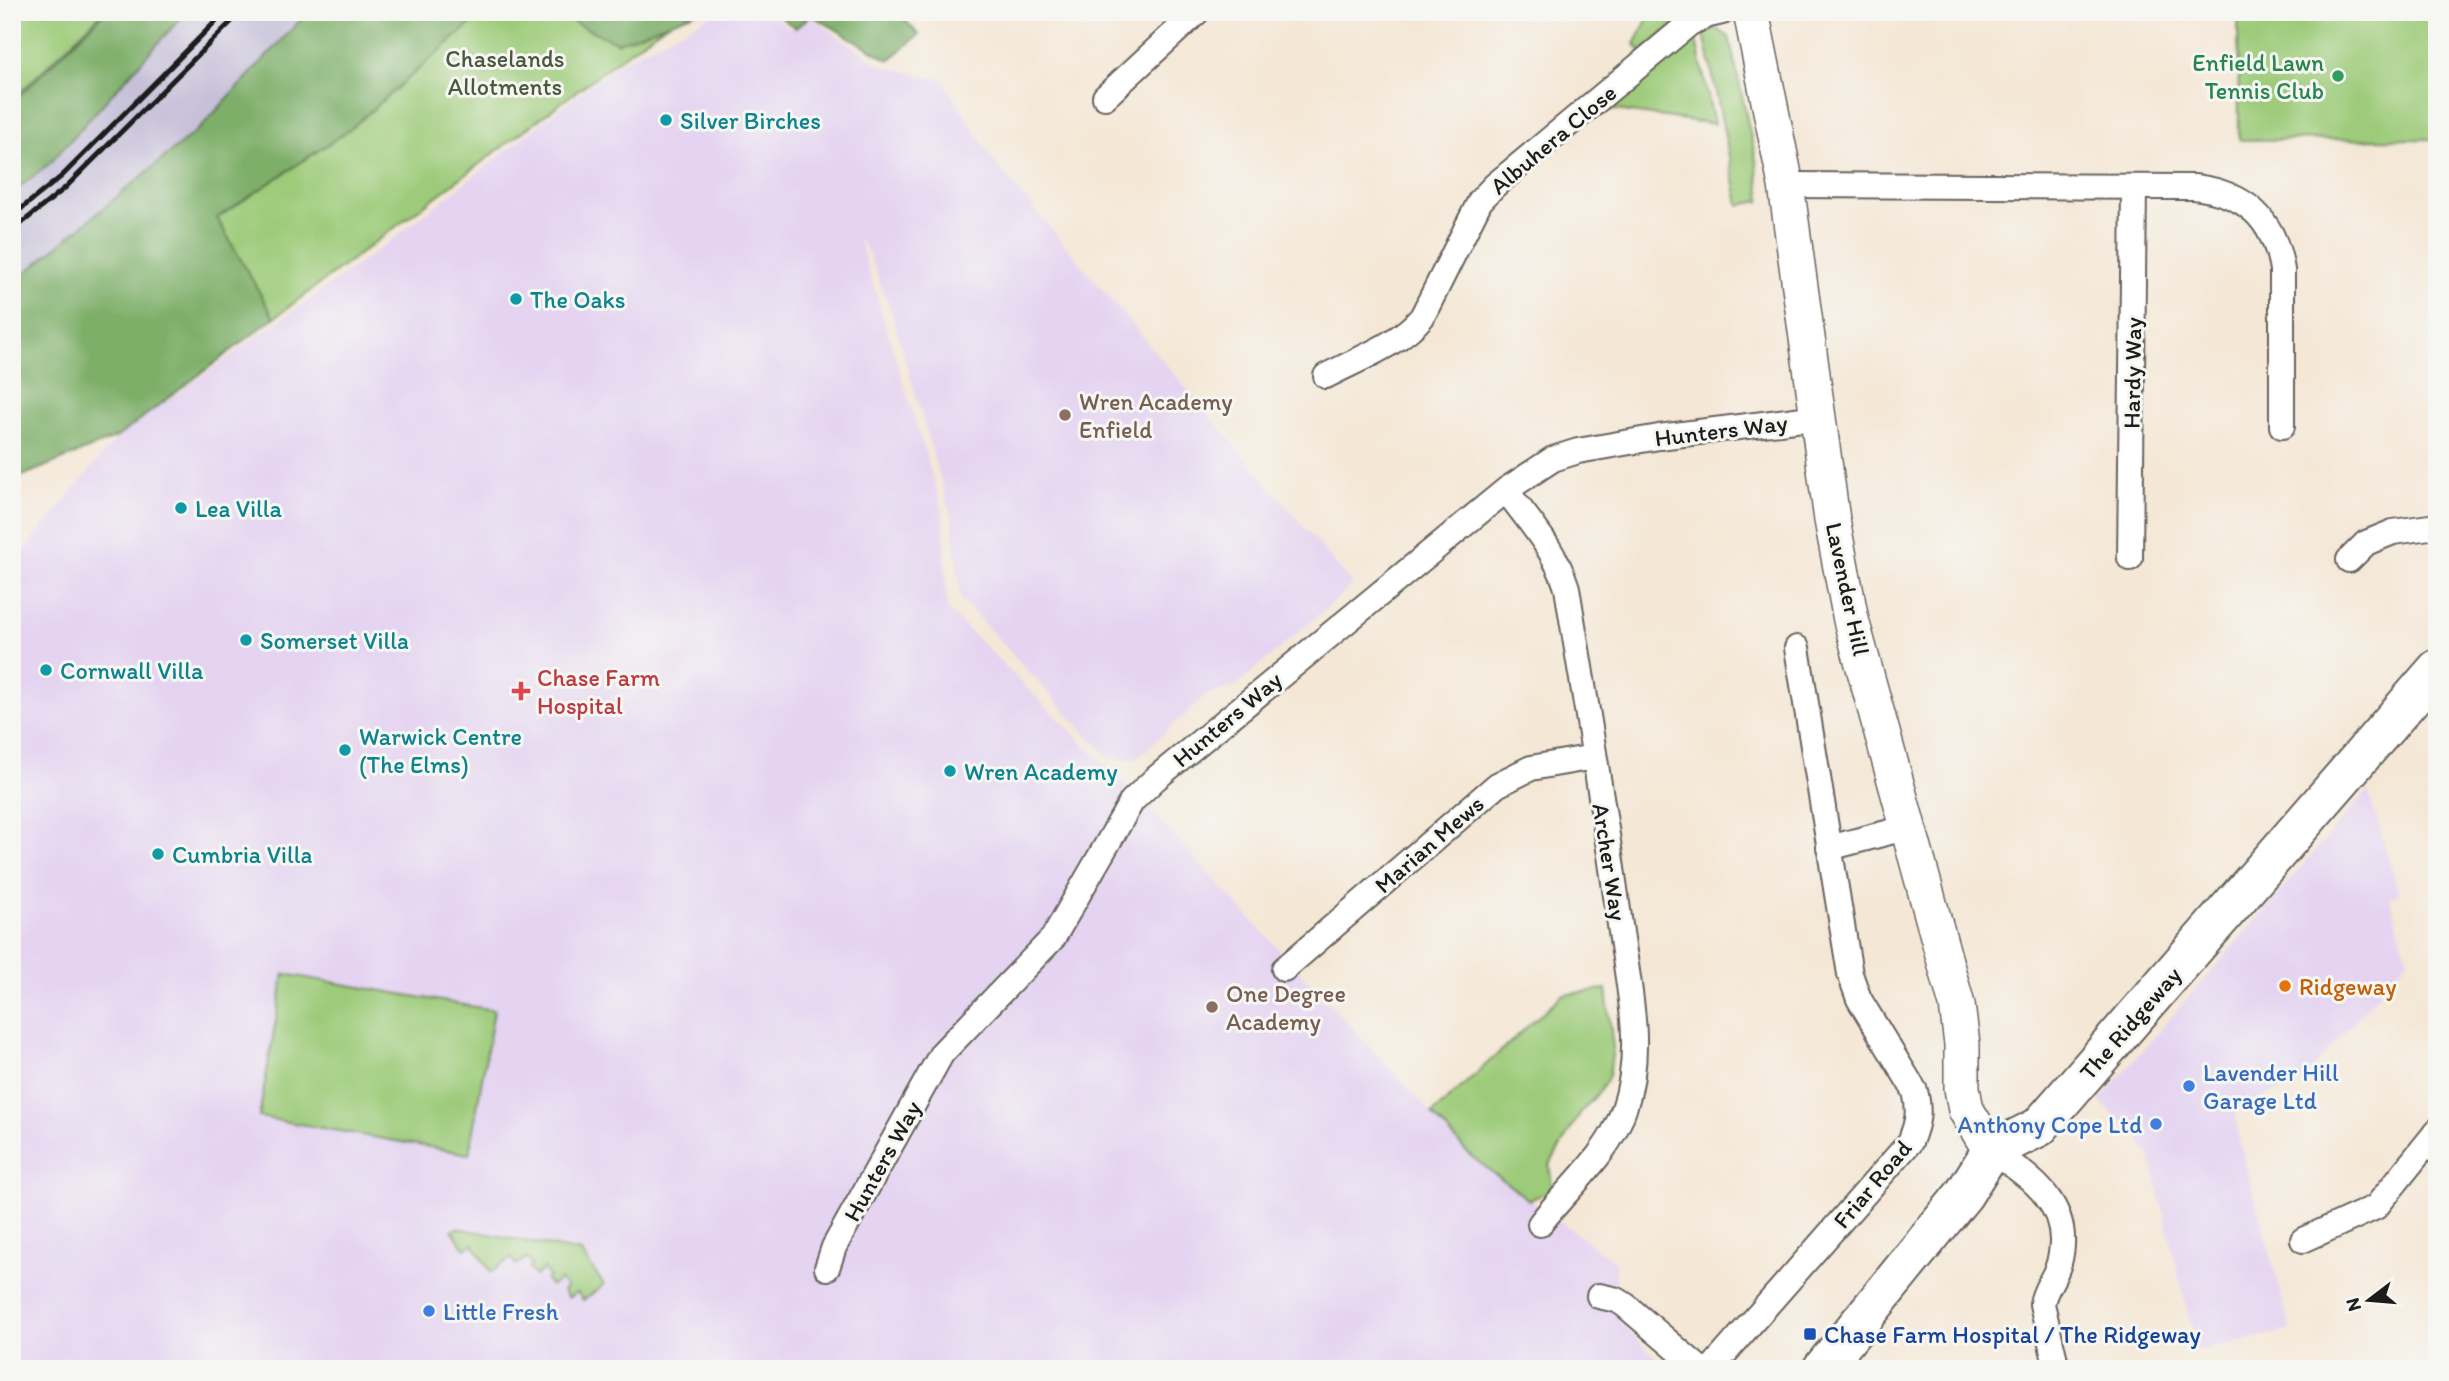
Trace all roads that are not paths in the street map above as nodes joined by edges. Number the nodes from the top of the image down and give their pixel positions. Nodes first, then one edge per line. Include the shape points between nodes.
1 (1197, 12) edge
2 (1722, 12) edge
3 (1751, 12) edge
4 (1105, 97) dead end
5 (1786, 185) junction
6 (2134, 187) junction
7 (1326, 376) dead end
8 (1819, 417) junction
9 (2282, 426) dead end
10 (1506, 490) junction
11 (2437, 526) edge
12 (2130, 558) dead end
13 (2349, 560) dead end
14 (1797, 648) dead end
15 (2437, 669) edge
16 (1594, 757) junction
17 (1909, 827) junction
18 (1829, 848) junction
19 (1284, 969) dead end
20 (2437, 1131) edge
21 (1991, 1151) junction
22 (1539, 1224) dead end
23 (2303, 1240) dead end
24 (827, 1268) dead end
25 (1599, 1296) dead end
26 (1700, 1369) edge
27 (1711, 1369) edge
28 (1822, 1369) edge
29 (2057, 1369) edge

1 - 4 street
2 - 7 street, Albuhera Close via 1690,23 1494,186 1480,201 1422,317 1402,335
3 - 5 street, Lavender Hill
5 - 6 street
5 - 8 street, Lavender Hill
6 - 9 street via 2215,189 2237,198 2270,229 2283,270
6 - 12 street, Hardy Way
8 - 10 street, Hunters Way via 1578,451 1553,459
8 - 17 street, Lavender Hill via 1851,620
10 - 16 street, Archer Way via 1561,567
10 - 24 street, Hunters Way via 1132,801 1053,938 942,1054 834,1247
11 - 13 street via 2366,543
14 - 18 street, Friar Road
15 - 21 main road, The Ridgeway via 2039,1127
16 - 19 street, Marian Mews via 1531,768 1497,785
16 - 22 street, Archer Way via 1636,1046 1632,1080 1612,1135
17 - 18 street
17 - 21 street, Lavender Hill via 1957,1005 1966,1110
18 - 27 street, Friar Road via 1850,974 1859,999 1915,1091 1919,1122 1910,1142
20 - 23 street via 2376,1207
21 - 28 main road via 1964,1194
21 - 29 street via 2022,1171 2059,1216 2062,1249 2042,1304
25 - 26 street via 1625,1305

